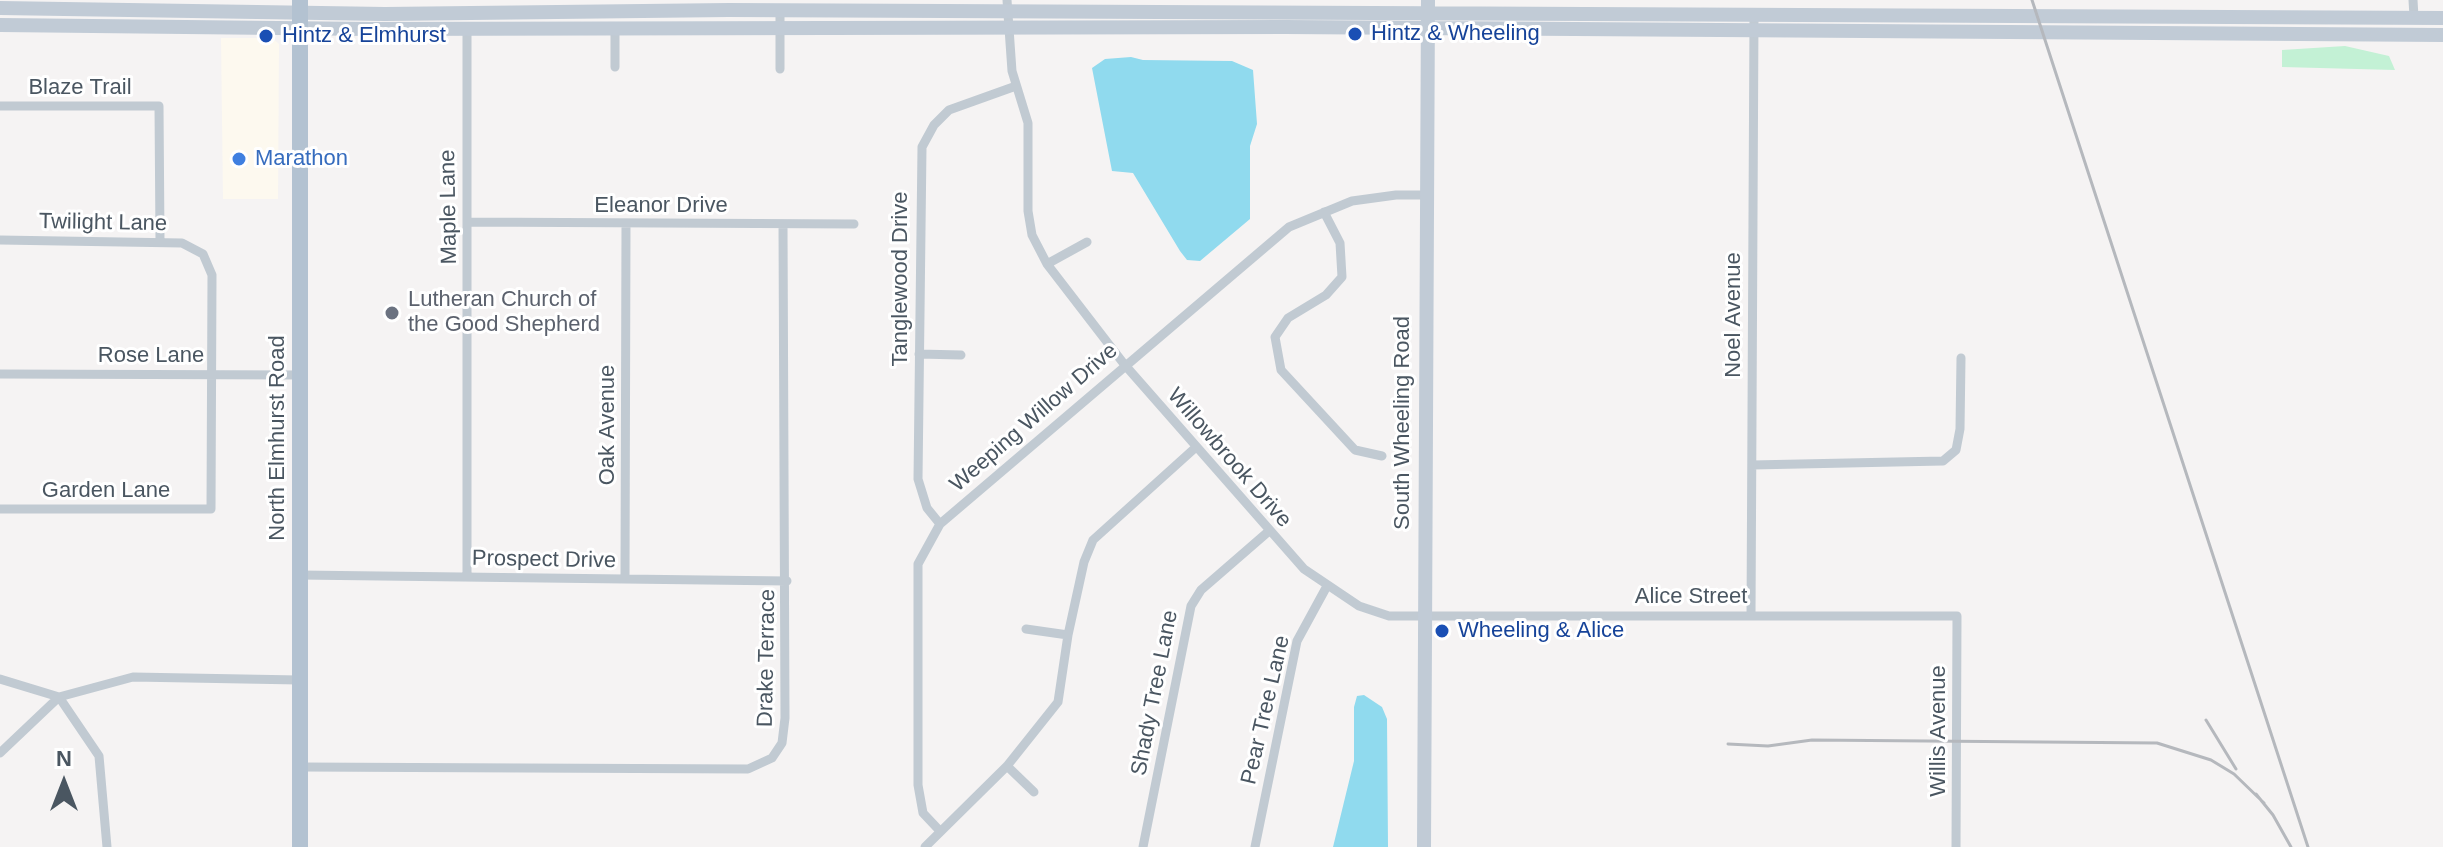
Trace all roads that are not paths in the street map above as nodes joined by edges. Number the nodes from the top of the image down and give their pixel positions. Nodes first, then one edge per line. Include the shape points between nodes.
1 (2413, 0) edge
2 (1007, 6) edge
3 (1428, 6) edge
4 (790, 7) edge
5 (0, 8) edge
6 (300, 14) edge
7 (1754, 15) junction
8 (2414, 17) junction
9 (2443, 18) edge
10 (0, 25) edge
11 (1008, 27) junction
12 (615, 28) junction
13 (780, 28) junction
14 (796, 28) junction
15 (467, 29) junction
16 (1428, 29) junction
17 (1754, 32) junction
18 (2443, 35) edge
19 (615, 67) dead end
20 (780, 69) dead end
21 (1016, 86) junction
22 (0, 106) edge
23 (1425, 195) junction
24 (1324, 212) junction
25 (467, 222) junction
26 (626, 223) junction
27 (783, 224) junction
28 (854, 224) dead end
29 (0, 240) edge
30 (160, 240) junction
31 (1087, 242) dead end
32 (1047, 264) junction
33 (919, 354) junction
34 (961, 355) dead end
35 (1961, 358) dead end
36 (1124, 364) junction
37 (0, 374) edge
38 (211, 375) junction
39 (301, 375) junction
40 (1195, 448) junction
41 (1382, 456) dead end
42 (1752, 465) junction
43 (0, 509) edge
44 (940, 524) junction
45 (1269, 531) junction
46 (299, 575) junction
47 (467, 577) junction
48 (625, 579) junction
49 (787, 581) junction
50 (1327, 586) junction
51 (1751, 615) junction
52 (1424, 616) junction
53 (1957, 616) joint
54 (1026, 629) dead end
55 (1068, 635) junction
56 (0, 679) edge
57 (299, 680) junction
58 (59, 697) junction
59 (0, 753) edge
60 (1007, 766) junction
61 (300, 767) junction
62 (1034, 792) dead end
63 (939, 830) junction
64 (107, 847) edge
65 (300, 847) edge
66 (925, 847) edge
67 (1143, 847) edge
68 (1255, 847) edge
69 (1424, 847) edge
70 (1956, 847) edge

1 - 8 street
2 - 3 main road
2 - 4 main road
2 - 11 street, Willowbrook Drive
3 - 7 main road
3 - 16 main road, South Wheeling Road
4 - 6 main road
4 - 13 street
4 - 14 street
5 - 6 main road
6 - 10 main road
6 - 15 main road
6 - 39 main road, North Elmhurst Road
7 - 8 main road
7 - 17 street, Noel Avenue
8 - 9 main road
11 - 14 main road
11 - 16 main road
11 - 21 street, Willowbrook Drive
12 - 13 main road
12 - 15 main road
12 - 19 street
13 - 14 main road
13 - 20 street
15 - 25 street, Maple Lane
16 - 17 main road
16 - 23 main road, South Wheeling Road
17 - 18 main road
17 - 42 street, Noel Avenue
21 - 32 street, Willowbrook Drive via 1028,123 1032,235
21 - 33 street, Tanglewood Drive via 949,110 922,147
22 - 30 street, Blaze Trail via 159,106
23 - 24 street, Weeping Willow Drive via 1352,201
23 - 52 main road, South Wheeling Road
24 - 36 street, Weeping Willow Drive via 1289,227
24 - 41 street via 1340,243 1342,277 1326,295 1288,318 1275,337 1281,370 1355,450
25 - 26 street, Eleanor Drive
25 - 47 street, Maple Lane
26 - 27 street, Eleanor Drive
26 - 48 street, Oak Avenue
27 - 28 street, Eleanor Drive
27 - 49 street, Drake Terrace
29 - 30 street, Twilight Lane
30 - 38 street, Twilight Lane via 203,254 212,275
31 - 32 street
32 - 36 street, Willowbrook Drive
33 - 34 street
33 - 44 street, Tanglewood Drive via 918,479 927,508
35 - 42 street via 1960,429 1956,450 1943,461
36 - 40 street, Willowbrook Drive
36 - 44 street, Weeping Willow Drive
37 - 38 street, Rose Lane
38 - 39 street, Rose Lane
38 - 43 street, Garden Lane via 211,509
39 - 46 main road, North Elmhurst Road
40 - 45 street, Willowbrook Drive
40 - 55 street via 1093,540
42 - 51 street, Noel Avenue
44 - 63 street, Weeping Willow Drive via 918,564 918,785 923,813
45 - 50 street, Willowbrook Drive
45 - 67 street, Shady Tree Lane via 1201,590 1191,606
46 - 47 street, Prospect Drive
46 - 57 main road, North Elmhurst Road
47 - 48 street, Prospect Drive
48 - 49 street, Prospect Drive
49 - 61 street, Drake Terrace via 784,735 772,758 756,767
50 - 52 street, Willowbrook Drive via 1389,616
50 - 68 street, Pear Tree Lane via 1297,641
51 - 52 street, Alice Street
51 - 53 street, Alice Street
52 - 69 main road, South Wheeling Road
53 - 70 street, Willis Avenue
54 - 55 street
55 - 60 street via 1058,702
56 - 58 street
57 - 58 street via 133,677
57 - 61 main road, North Elmhurst Road
58 - 59 street
58 - 64 street via 99,756
60 - 62 street
60 - 63 street
61 - 65 main road, North Elmhurst Road
63 - 66 street

